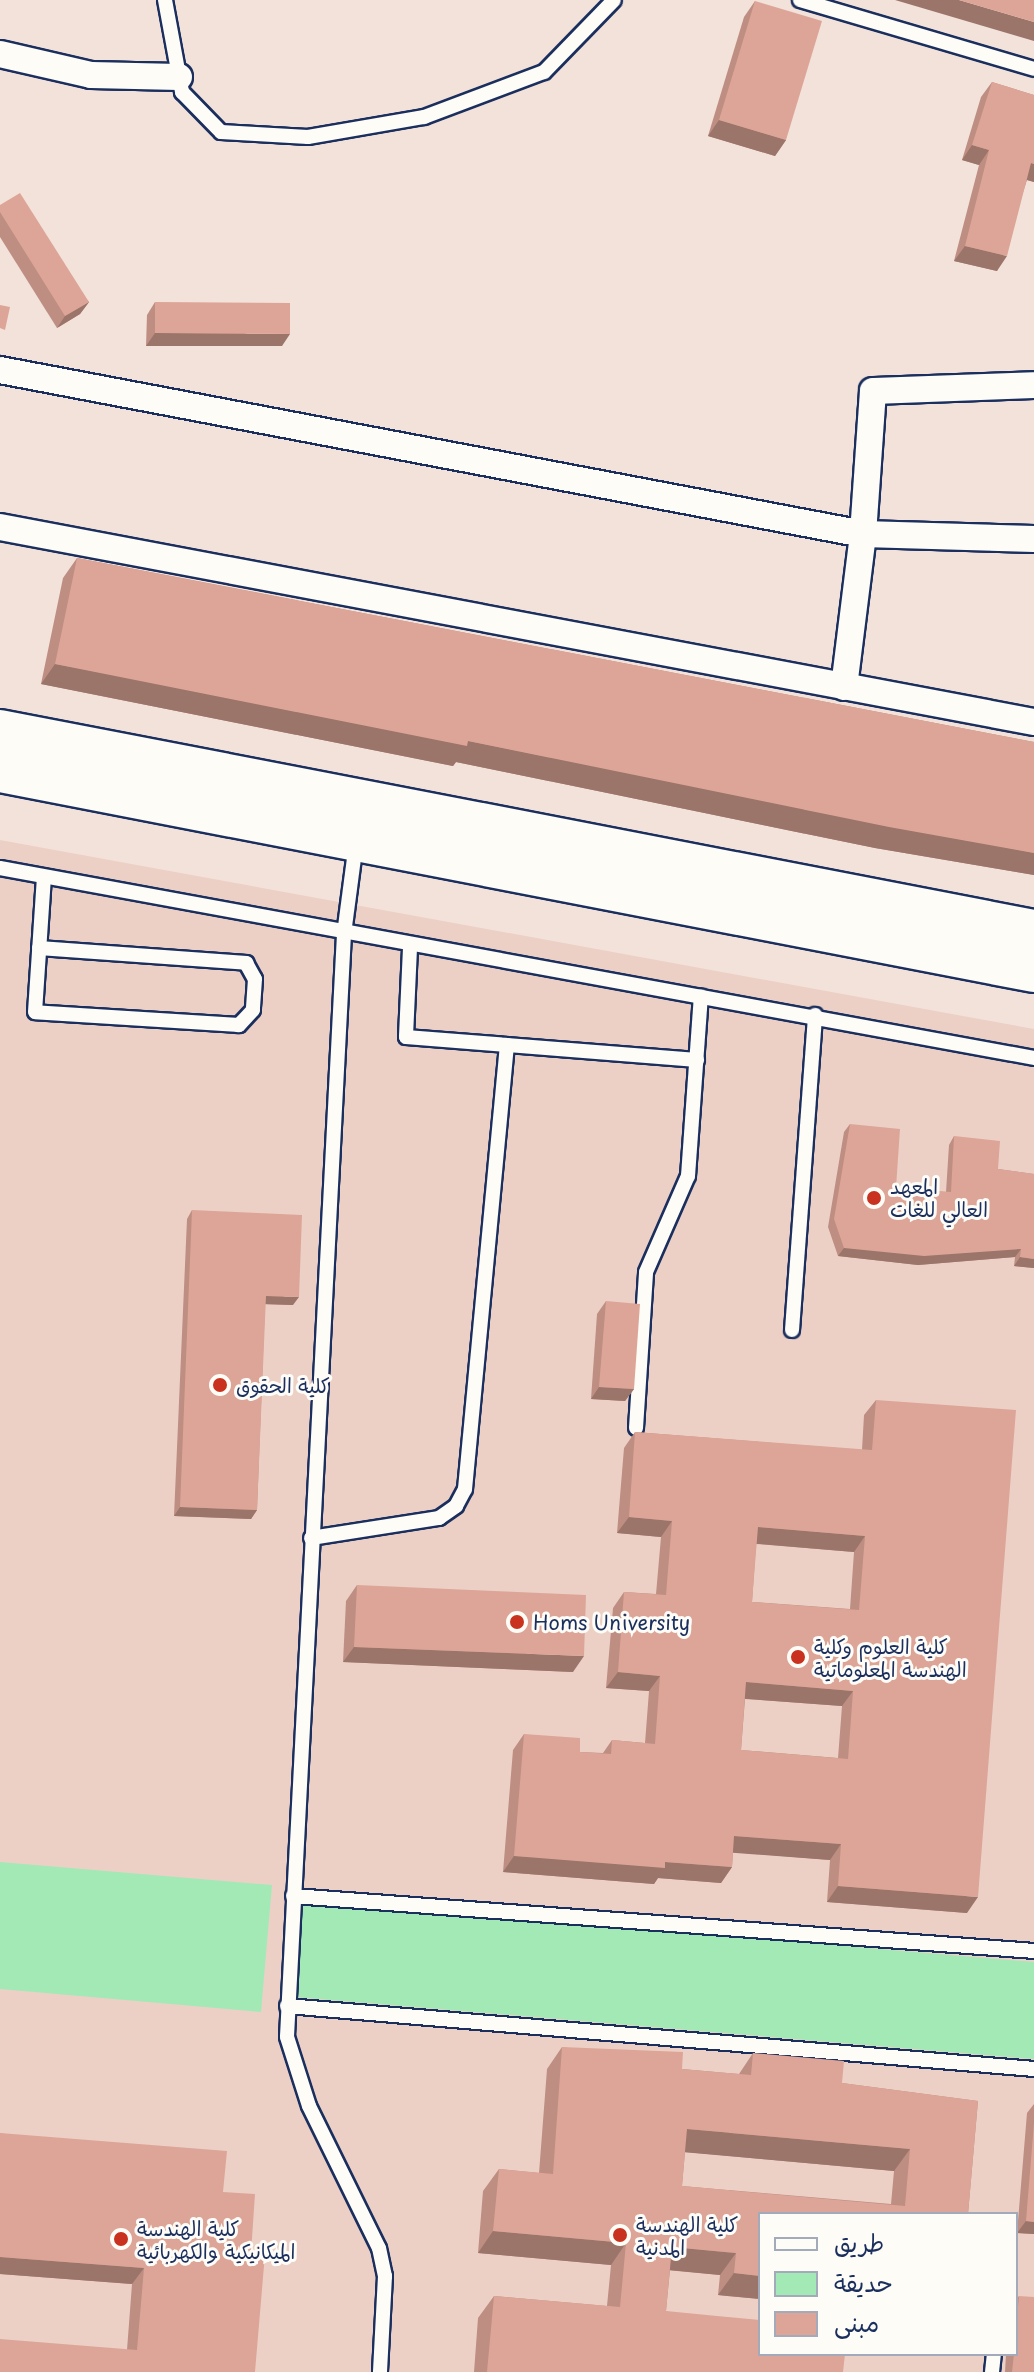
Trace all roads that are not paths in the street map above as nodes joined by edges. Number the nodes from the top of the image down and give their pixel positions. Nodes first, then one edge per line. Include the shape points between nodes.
1 (165, 0) edge
2 (614, 0) edge
3 (800, 0) edge
4 (0, 54) edge
5 (1034, 69) edge
6 (179, 77) junction
7 (0, 370) edge
8 (1034, 385) edge
9 (0, 527) edge
10 (863, 534) junction
11 (1034, 539) edge
12 (844, 687) junction
13 (1034, 722) edge
14 (0, 732) edge
15 (0, 770) edge
16 (357, 838) junction
17 (0, 868) edge
18 (44, 877) junction
19 (1034, 932) edge
20 (344, 934) junction
21 (39, 948) junction
22 (410, 948) junction
23 (1034, 970) edge
24 (701, 996) junction
25 (815, 1015) junction
26 (507, 1045) junction
27 (1034, 1058) edge
28 (697, 1060) junction
29 (792, 1330) dead end
30 (636, 1428) dead end
31 (311, 1538) junction
32 (293, 1896) junction
33 (1034, 1951) edge
34 (287, 2006) junction
35 (1034, 2069) edge
36 (380, 2372) edge

1 - 6 lane
2 - 6 lane via 544,72 409,120 308,137 221,132 182,92
3 - 5 lane
4 - 6 street via 91,75
7 - 10 street
8 - 10 street via 873,391
9 - 12 street
10 - 11 street
10 - 12 street
12 - 13 street
14 - 19 highway
15 - 16 highway
16 - 20 lane
16 - 23 highway
17 - 18 lane
18 - 20 lane
18 - 21 lane
20 - 22 lane
20 - 31 lane
21 - 21 lane via 35,1012 239,1025 253,1010 255,979 246,963
22 - 24 lane
22 - 26 lane via 406,1037
24 - 25 lane
24 - 28 lane
25 - 27 lane
25 - 29 lane
26 - 28 lane
26 - 31 lane via 465,1489 456,1506 439,1518
28 - 30 lane via 688,1176 646,1272
31 - 32 lane
32 - 33 lane
32 - 34 lane
34 - 35 lane
34 - 36 lane via 295,2071 379,2248 385,2276

